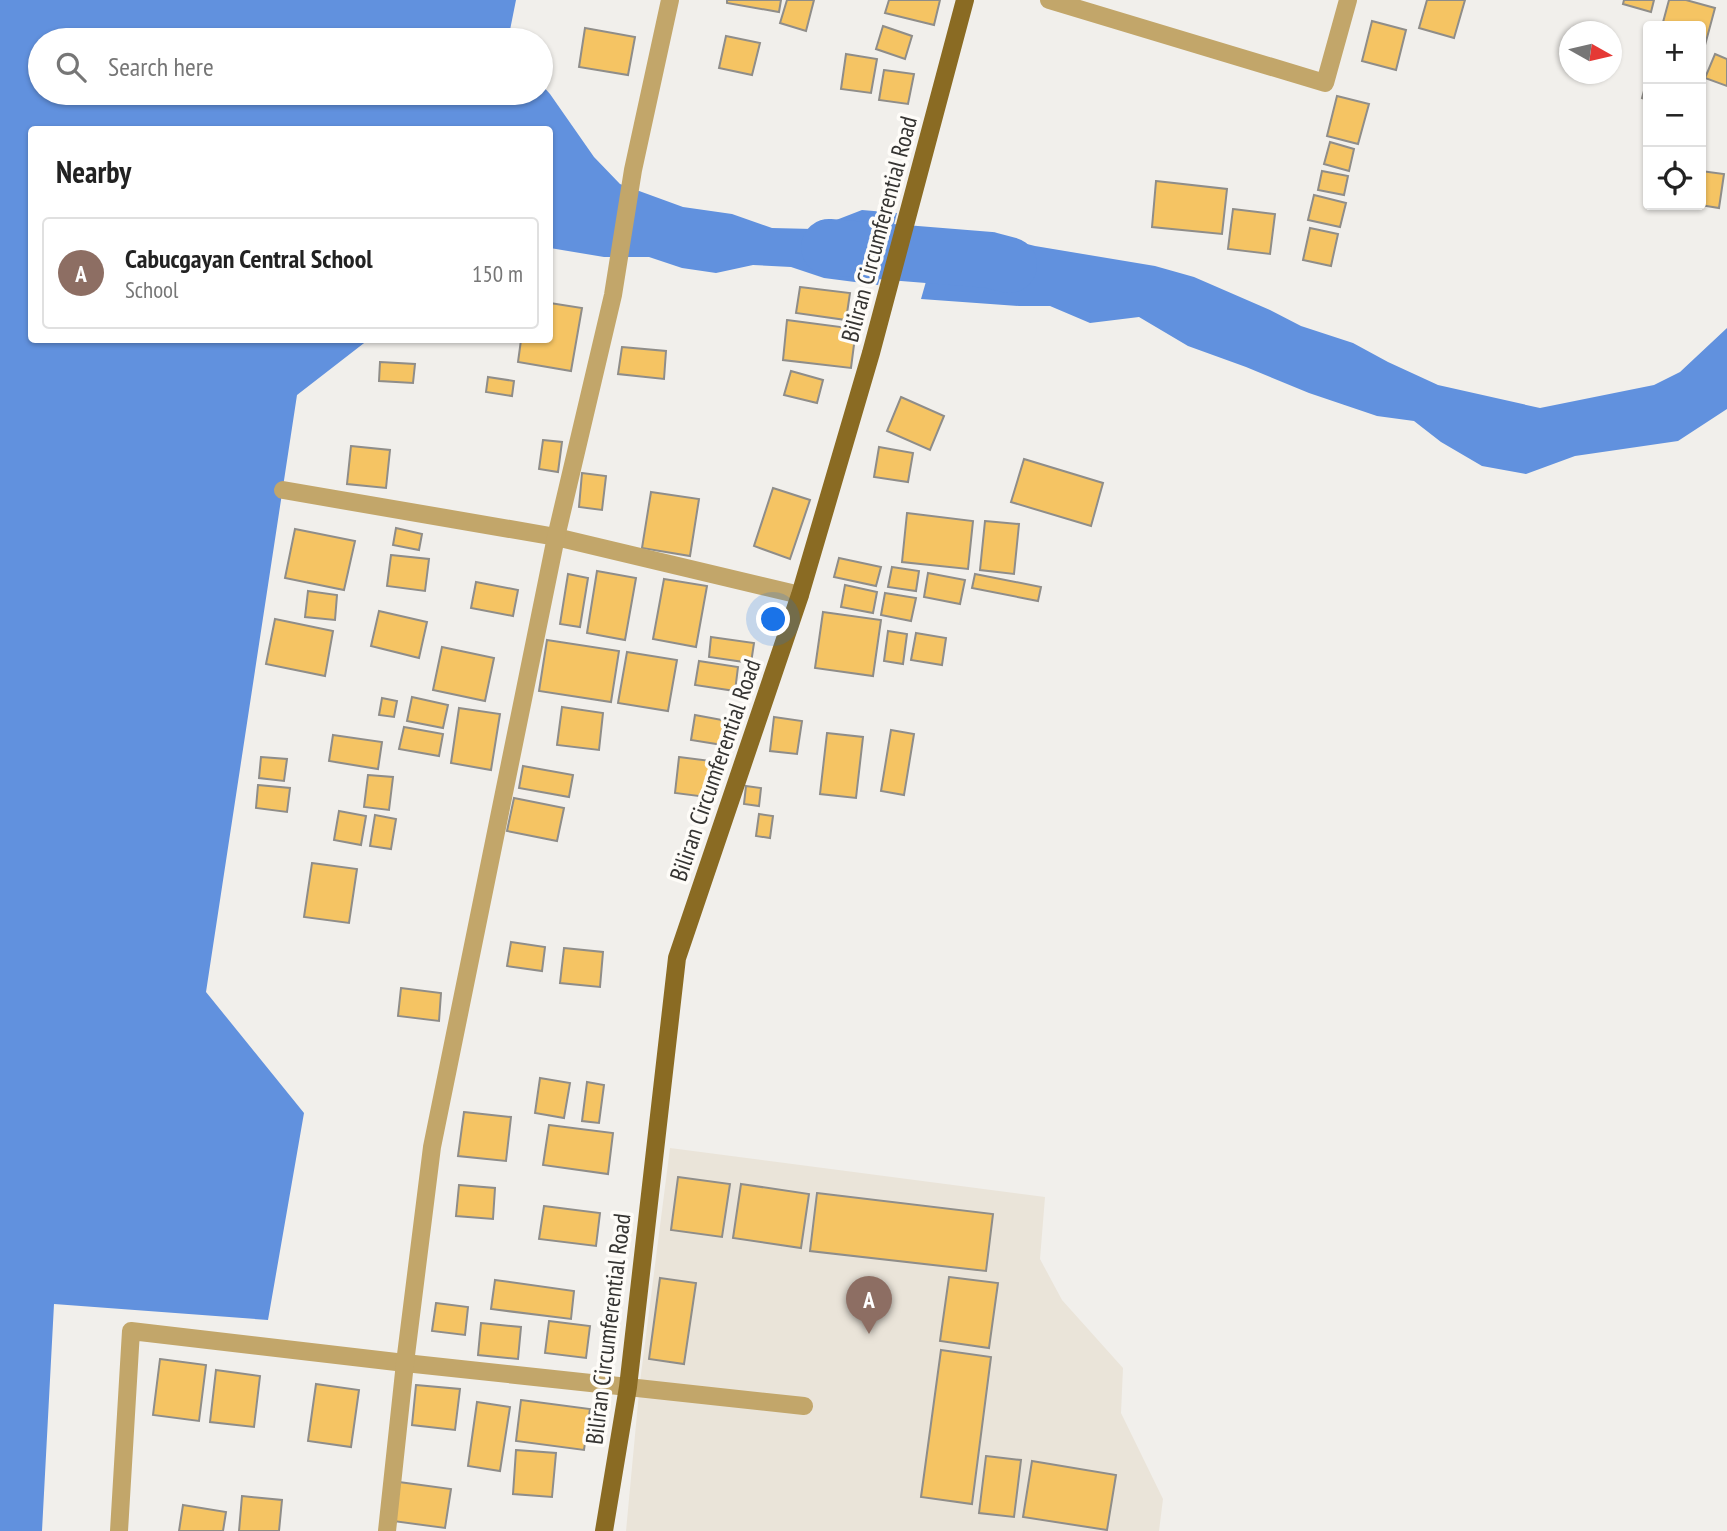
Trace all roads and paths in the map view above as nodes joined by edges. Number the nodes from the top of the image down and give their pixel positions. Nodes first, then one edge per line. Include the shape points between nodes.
1 (670, 0) edge
2 (965, 0) edge
3 (1049, 0) edge
4 (1348, 0) edge
5 (283, 490) dead end
6 (556, 537) junction
7 (800, 595) junction
8 (405, 1363) junction
9 (628, 1387) junction
10 (804, 1406) dead end
11 (119, 1531) edge
12 (387, 1531) edge
13 (604, 1531) edge

1 - 6 street via 633,170 613,295
2 - 7 main road, Biliran Circumferential Road via 871,353
3 - 4 street via 1325,83
5 - 6 street
6 - 7 street
6 - 8 street via 432,1147
7 - 9 main road, Biliran Circumferential Road via 677,958
8 - 9 street
8 - 11 street via 131,1331
8 - 12 street
9 - 10 street
9 - 13 main road, Biliran Circumferential Road

